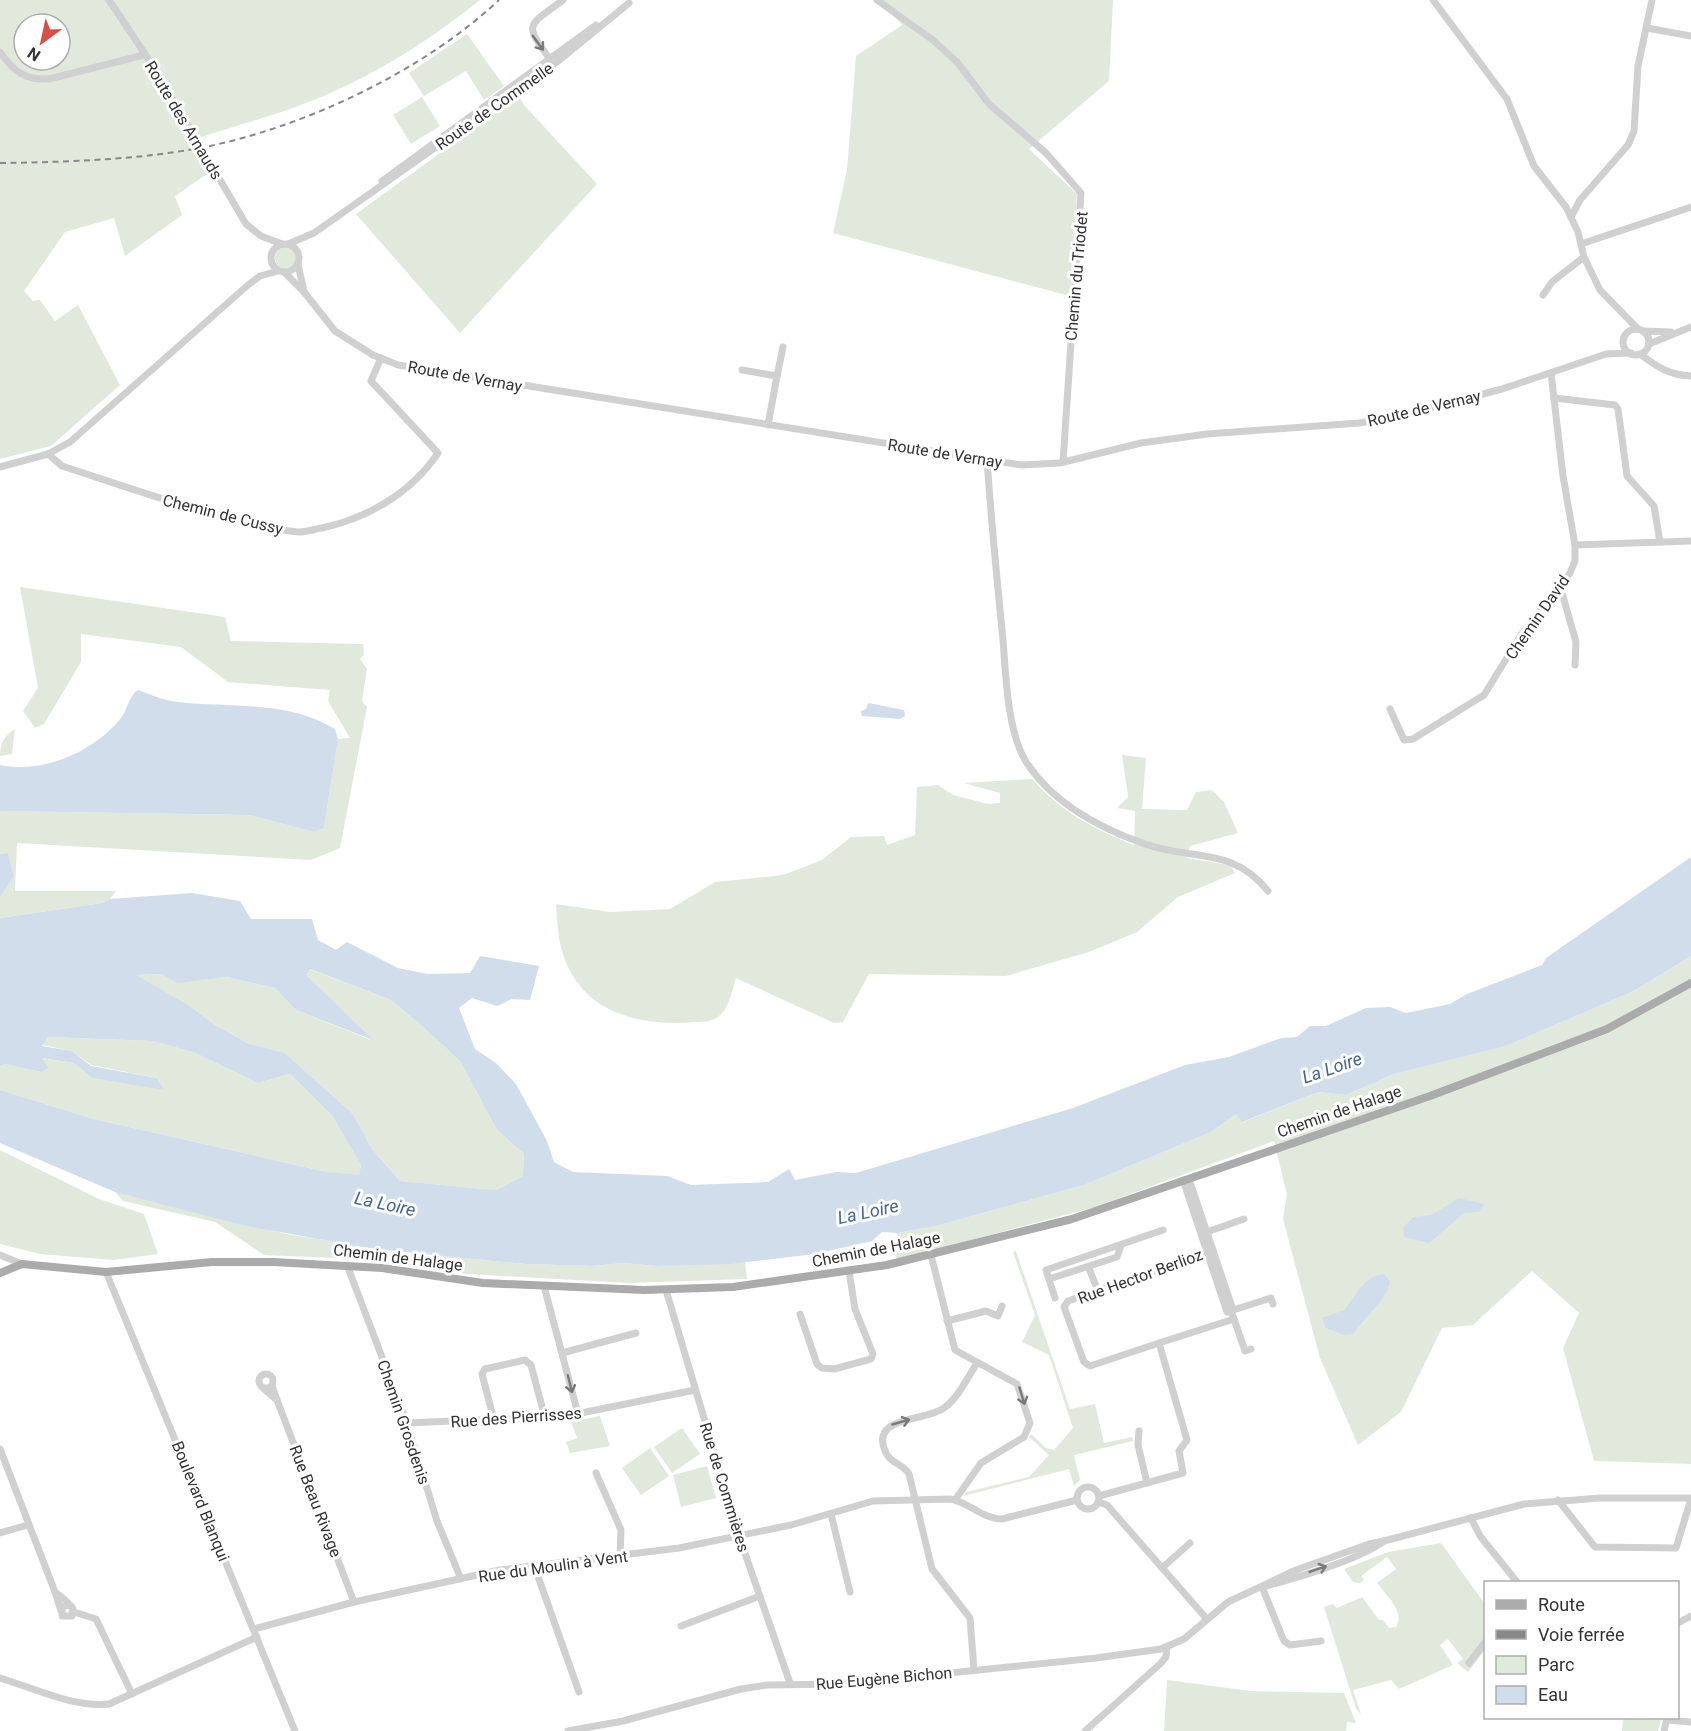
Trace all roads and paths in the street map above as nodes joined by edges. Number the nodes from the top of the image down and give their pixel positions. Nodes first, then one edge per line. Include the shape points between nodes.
1 (109, 0) edge
2 (563, 0) edge
3 (877, 0) edge
4 (1433, 0) edge
5 (1652, 0) edge
6 (631, 1) edge
7 (1647, 28) junction
8 (1691, 36) edge
9 (0, 52) edge
10 (144, 55) junction
11 (550, 59) junction
12 (354, 204) junction
13 (1691, 207) edge
14 (1571, 217) junction
15 (314, 233) junction
16 (261, 236) junction
17 (285, 244) junction
18 (1581, 244) junction
19 (299, 254) junction
20 (271, 255) junction
21 (1584, 257) junction
22 (298, 264) junction
23 (281, 272) junction
24 (260, 276) junction
25 (304, 292) junction
26 (1543, 294) dead end
27 (1624, 317) junction
28 (1691, 327) edge
29 (1640, 330) junction
30 (1676, 332) junction
31 (1626, 334) junction
32 (1648, 346) junction
33 (783, 347) dead end
34 (1630, 353) junction
35 (1606, 354) junction
36 (1640, 354) junction
37 (381, 358) junction
38 (742, 370) dead end
39 (1661, 370) junction
40 (1551, 374) junction
41 (777, 376) junction
42 (1691, 376) edge
43 (1554, 398) junction
44 (768, 425) junction
45 (48, 454) junction
46 (987, 459) junction
47 (1063, 462) junction
48 (0, 467) edge
49 (1691, 541) edge
50 (1660, 542) junction
51 (1575, 545) junction
52 (1560, 585) junction
53 (1575, 665) dead end
54 (1390, 709) dead end
55 (1268, 891) dead end
56 (1691, 983) edge
57 (1186, 1179) junction
58 (1244, 1220) dead end
59 (1163, 1230) dead end
60 (1204, 1233) junction
61 (1121, 1245) junction
62 (1210, 1250) junction
63 (0, 1255) edge
64 (931, 1255) junction
65 (22, 1264) junction
66 (347, 1265) junction
67 (1088, 1266) junction
68 (849, 1271) junction
69 (106, 1272) junction
70 (0, 1273) edge
71 (1049, 1279) junction
72 (544, 1286) junction
73 (666, 1290) junction
74 (1098, 1291) junction
75 (1055, 1298) dead end
76 (1273, 1304) dead end
77 (1002, 1306) dead end
78 (1231, 1313) junction
79 (800, 1314) dead end
80 (947, 1321) junction
81 (636, 1333) dead end
82 (1159, 1343) junction
83 (1251, 1349) dead end
84 (562, 1353) junction
85 (977, 1363) junction
86 (268, 1387) dead end
87 (695, 1390) junction
88 (578, 1414) junction
89 (545, 1418) junction
90 (494, 1420) junction
91 (407, 1423) junction
92 (1139, 1431) dead end
93 (0, 1449) edge
94 (596, 1473) dead end
95 (1147, 1483) junction
96 (1691, 1498) edge
97 (1098, 1499) junction
98 (915, 1500) junction
99 (956, 1500) junction
100 (1077, 1500) junction
101 (1558, 1500) junction
102 (831, 1514) junction
103 (1471, 1518) junction
104 (28, 1526) junction
105 (0, 1533) edge
106 (739, 1536) junction
107 (1190, 1543) dead end
108 (620, 1557) junction
109 (534, 1565) junction
110 (1162, 1568) junction
111 (461, 1579) junction
112 (1516, 1581) edge
113 (1262, 1587) junction
114 (55, 1592) junction
115 (850, 1592) dead end
116 (760, 1596) junction
117 (354, 1602) junction
118 (73, 1609) junction
119 (1206, 1618) junction
120 (681, 1626) dead end
121 (254, 1629) junction
122 (257, 1637) junction
123 (1321, 1641) dead end
124 (1484, 1642) edge
125 (1167, 1647) junction
126 (1468, 1663) dead end
127 (974, 1670) junction
128 (0, 1678) edge
129 (790, 1683) junction
130 (579, 1692) dead end
131 (132, 1694) junction
132 (1667, 1719) edge
133 (1691, 1722) edge
134 (582, 1730) edge
135 (295, 1731) edge
136 (568, 1731) edge
137 (1085, 1731) edge
138 (1664, 1731) edge

1 - 10 street, Route des Arnauds
2 -> 11 street via 531,28
3 - 47 street, Chemin du Triodet via 958,63 989,104 1046,153 1081,193
4 - 14 street via 1507,99 1534,166
5 - 7 street
6 - 11 street, Route de Commelle
6 - 12 street, Route de Commelle via 556,62
7 - 8 street
7 - 14 street via 1638,66 1634,130 1628,145 1580,200
9 - 10 street via 14,71 37,80
10 - 16 street, Route des Arnauds via 246,224
11 - 12 street, Route de Commelle
12 - 15 street, Route de Commelle
13 - 18 street
14 - 18 street
15 - 17 street, Route de Commelle
15 - 19 street, Route de Commelle
16 - 17 street, Route des Arnauds
16 - 20 street, Route des Arnauds
17 - 19 street
17 - 20 street
18 - 21 street
19 - 22 street
20 - 23 street
20 - 24 street
21 - 26 street
21 - 27 street via 1600,290
22 - 23 street
22 - 25 street, Route de Vernay
23 - 24 street
23 - 25 street, Route de Vernay
24 - 45 street via 183,339 82,433
25 - 37 street, Route de Vernay via 335,331
27 - 29 street
27 - 31 street
28 - 30 street
29 - 30 street
29 - 31 street
29 - 32 street via 1648,336
30 - 32 street
31 - 34 street via 1624,343
31 - 35 street, Route de Vernay
32 - 36 street
32 - 39 street
33 - 41 street
34 - 35 street, Route de Vernay
34 - 36 street
35 - 40 street, Route de Vernay
36 - 39 street
37 - 44 street, Route de Vernay via 421,369
37 - 45 street, Chemin de Cussy via 371,381 438,453 402,493 365,514 332,525 300,532 186,507 62,466
38 - 41 street
39 - 42 street
40 - 43 street, Chemin David
40 - 47 street, Route de Vernay via 1390,418 1207,434 1141,443
41 - 44 street
43 - 50 street via 1615,405 1618,409 1628,476 1654,506
43 - 51 street, Chemin David
44 - 46 street, Route de Vernay
45 - 48 street
46 - 47 street, Route de Vernay via 1021,465
46 - 55 street via 1006,673 1012,719 1023,757 1056,798 1074,809 1160,850 1228,860 1259,880
49 - 50 street
50 - 51 street
51 - 52 street, Chemin David via 1575,561
52 - 53 street via 1576,642
52 - 54 street, Chemin David via 1521,635 1484,695 1467,708 1413,739 1404,740
56 - 57 main road, Chemin de Halage via 1607,1029 1541,1056
57 - 60 street
57 - 64 main road, Chemin de Halage via 1072,1219
58 - 60 street
59 - 61 street
60 - 62 street
61 - 67 street via 1117,1257
61 - 71 street via 1046,1270
62 - 74 street, Rue Hector Berlioz
62 - 78 street
63 - 65 street
64 - 68 main road, Chemin de Halage
64 - 80 street
65 - 69 main road, Chemin de Halage
65 - 70 main road
66 - 69 main road, Chemin de Halage via 212,1262
66 - 72 main road, Chemin de Halage via 483,1283
66 - 91 street, Chemin Grosdenis
67 - 71 street
67 - 74 street
68 - 73 main road, Chemin de Halage via 733,1287
68 - 79 street via 855,1309 873,1354 871,1359 834,1369 822,1368
69 - 121 street, Boulevard Blanqui
71 - 75 street
72 - 73 main road, Chemin de Halage
72 - 84 street
73 - 87 street, Rue de Commières
74 - 82 street, Rue Hector Berlioz via 1068,1301 1064,1307 1084,1362 1090,1366
76 - 78 street via 1271,1298
77 - 80 street via 998,1316 987,1311
78 - 82 street
78 - 83 street via 1245,1351
80 - 85 street via 955,1350
81 - 84 street
82 - 95 street via 1187,1440 1179,1451 1183,1473
84 -> 88 street
98 -> 85 street via 905,1468 886,1455 885,1431 895,1423 944,1409
85 -> 99 street via 1017,1384 1030,1427 1019,1440 981,1463
86 - 117 street, Rue Beau Rivage via 277,1400
87 - 88 street, Rue des Pierrisses
87 - 106 street, Rue de Commières
88 - 89 street, Rue des Pierrisses
89 - 90 street, Rue des Pierrisses
89 - 90 street via 531,1365 525,1360 485,1369 482,1374
90 - 91 street, Rue des Pierrisses
91 - 111 street, Chemin Grosdenis via 437,1521
92 - 95 street via 1138,1445
93 - 104 street
94 - 108 street via 621,1530
95 - 97 street
96 - 101 street
96 - 101 street via 1676,1548 1595,1547
97 - 100 street via 1094,1507 1087,1509
97 - 100 street via 1095,1489 1087,1487 1078,1492
97 - 110 street
98 - 99 street, Rue du Moulin à Vent
98 - 102 street, Rue du Moulin à Vent via 864,1504
98 - 127 street via 932,1569 970,1618
99 - 100 street via 989,1518 1002,1519
101 - 103 street
102 - 106 street, Rue du Moulin à Vent
102 - 115 street
103 - 112 street via 1480,1536
103 - 113 street via 1384,1541 1376,1548
104 - 105 street
104 - 114 street
106 - 108 street, Rue du Moulin à Vent
106 - 116 street, Rue de Commières
107 - 110 street
108 - 109 street, Rue du Moulin à Vent
109 - 111 street, Rue du Moulin à Vent
109 - 130 street
110 - 119 street
111 - 117 street, Rue du Moulin à Vent
113 - 119 street via 1228,1602
113 - 123 street via 1284,1641 1290,1645
114 - 118 street
114 - 118 street via 61,1611 64,1606
116 - 120 street
116 - 129 street, Rue de Commières
117 - 121 street, Rue du Moulin à Vent
118 - 131 street via 96,1619
119 - 125 street via 1184,1639
121 - 122 street, Boulevard Blanqui
122 - 131 street
122 - 135 street, Boulevard Blanqui
124 - 126 street
125 - 127 street, Rue Eugène Bichon
125 - 137 street via 1160,1665
127 - 129 street, Rue Eugène Bichon via 842,1684
128 - 131 street via 96,1706
129 - 134 street, Rue Eugène Bichon via 741,1689
132 - 133 street
132 - 138 street
134 - 136 street, Rue Eugène Bichon

